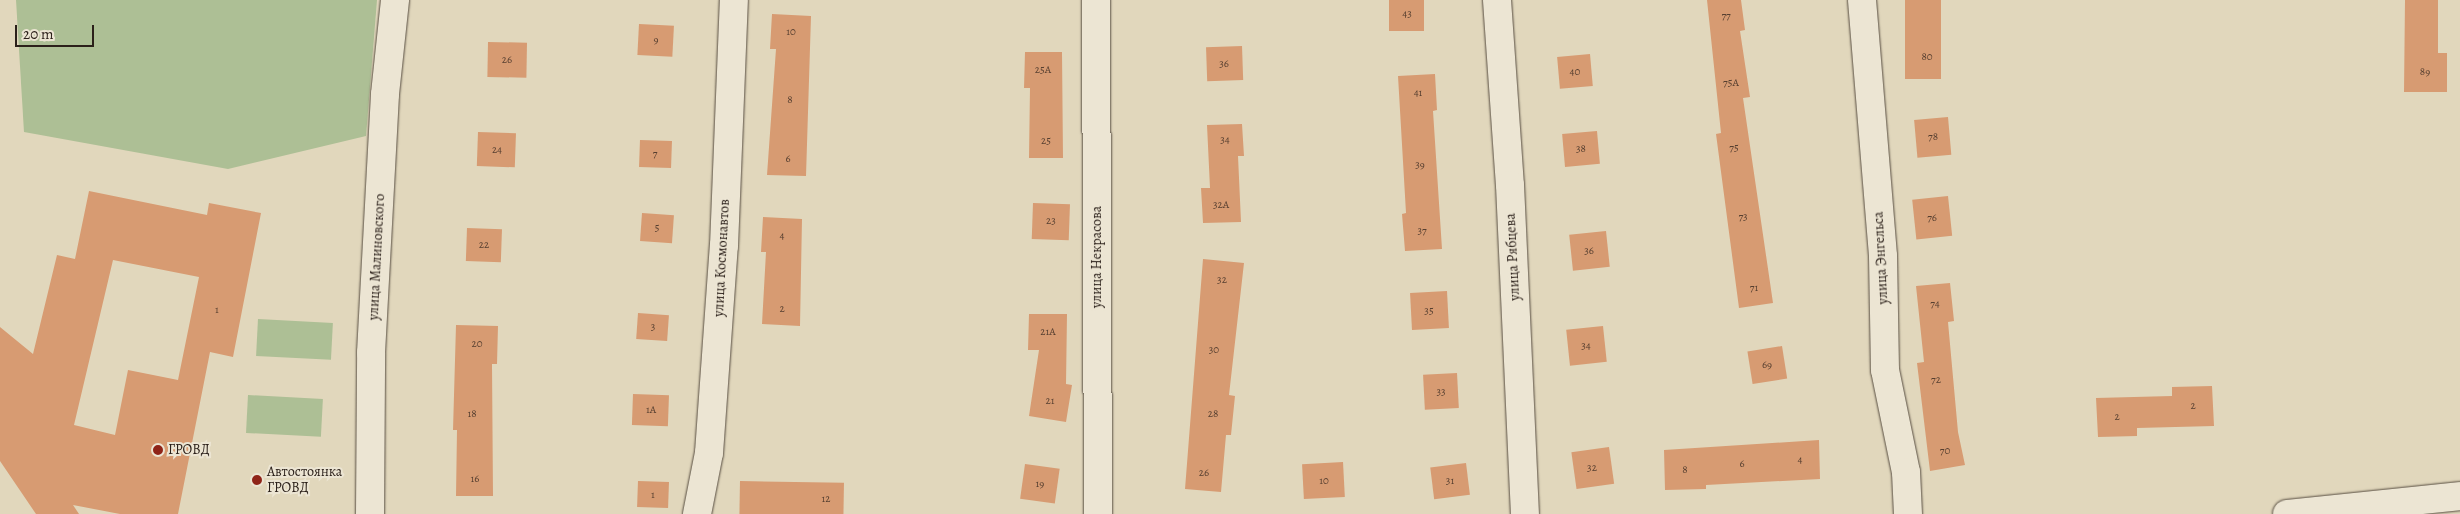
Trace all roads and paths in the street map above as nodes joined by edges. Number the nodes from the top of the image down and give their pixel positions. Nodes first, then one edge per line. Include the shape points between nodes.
1 (395, 0) edge
2 (734, 0) edge
3 (1096, 0) edge
4 (1497, 0) edge
5 (1862, 0) edge
6 (2460, 496) edge
7 (370, 514) edge
8 (696, 514) edge
9 (1098, 514) edge
10 (1524, 514) edge
11 (1908, 514) edge
12 (2287, 514) edge

1 - 7 street, улица Малиновского via 386,94 371,353
2 - 8 street, улица Космонавтов via 724,246 709,453
3 - 9 street, улица Некрасова
4 - 10 street, улица Рябцева via 1510,184
5 - 11 street, улица Энгельса via 1884,256 1884,370 1906,472
6 - 12 street

